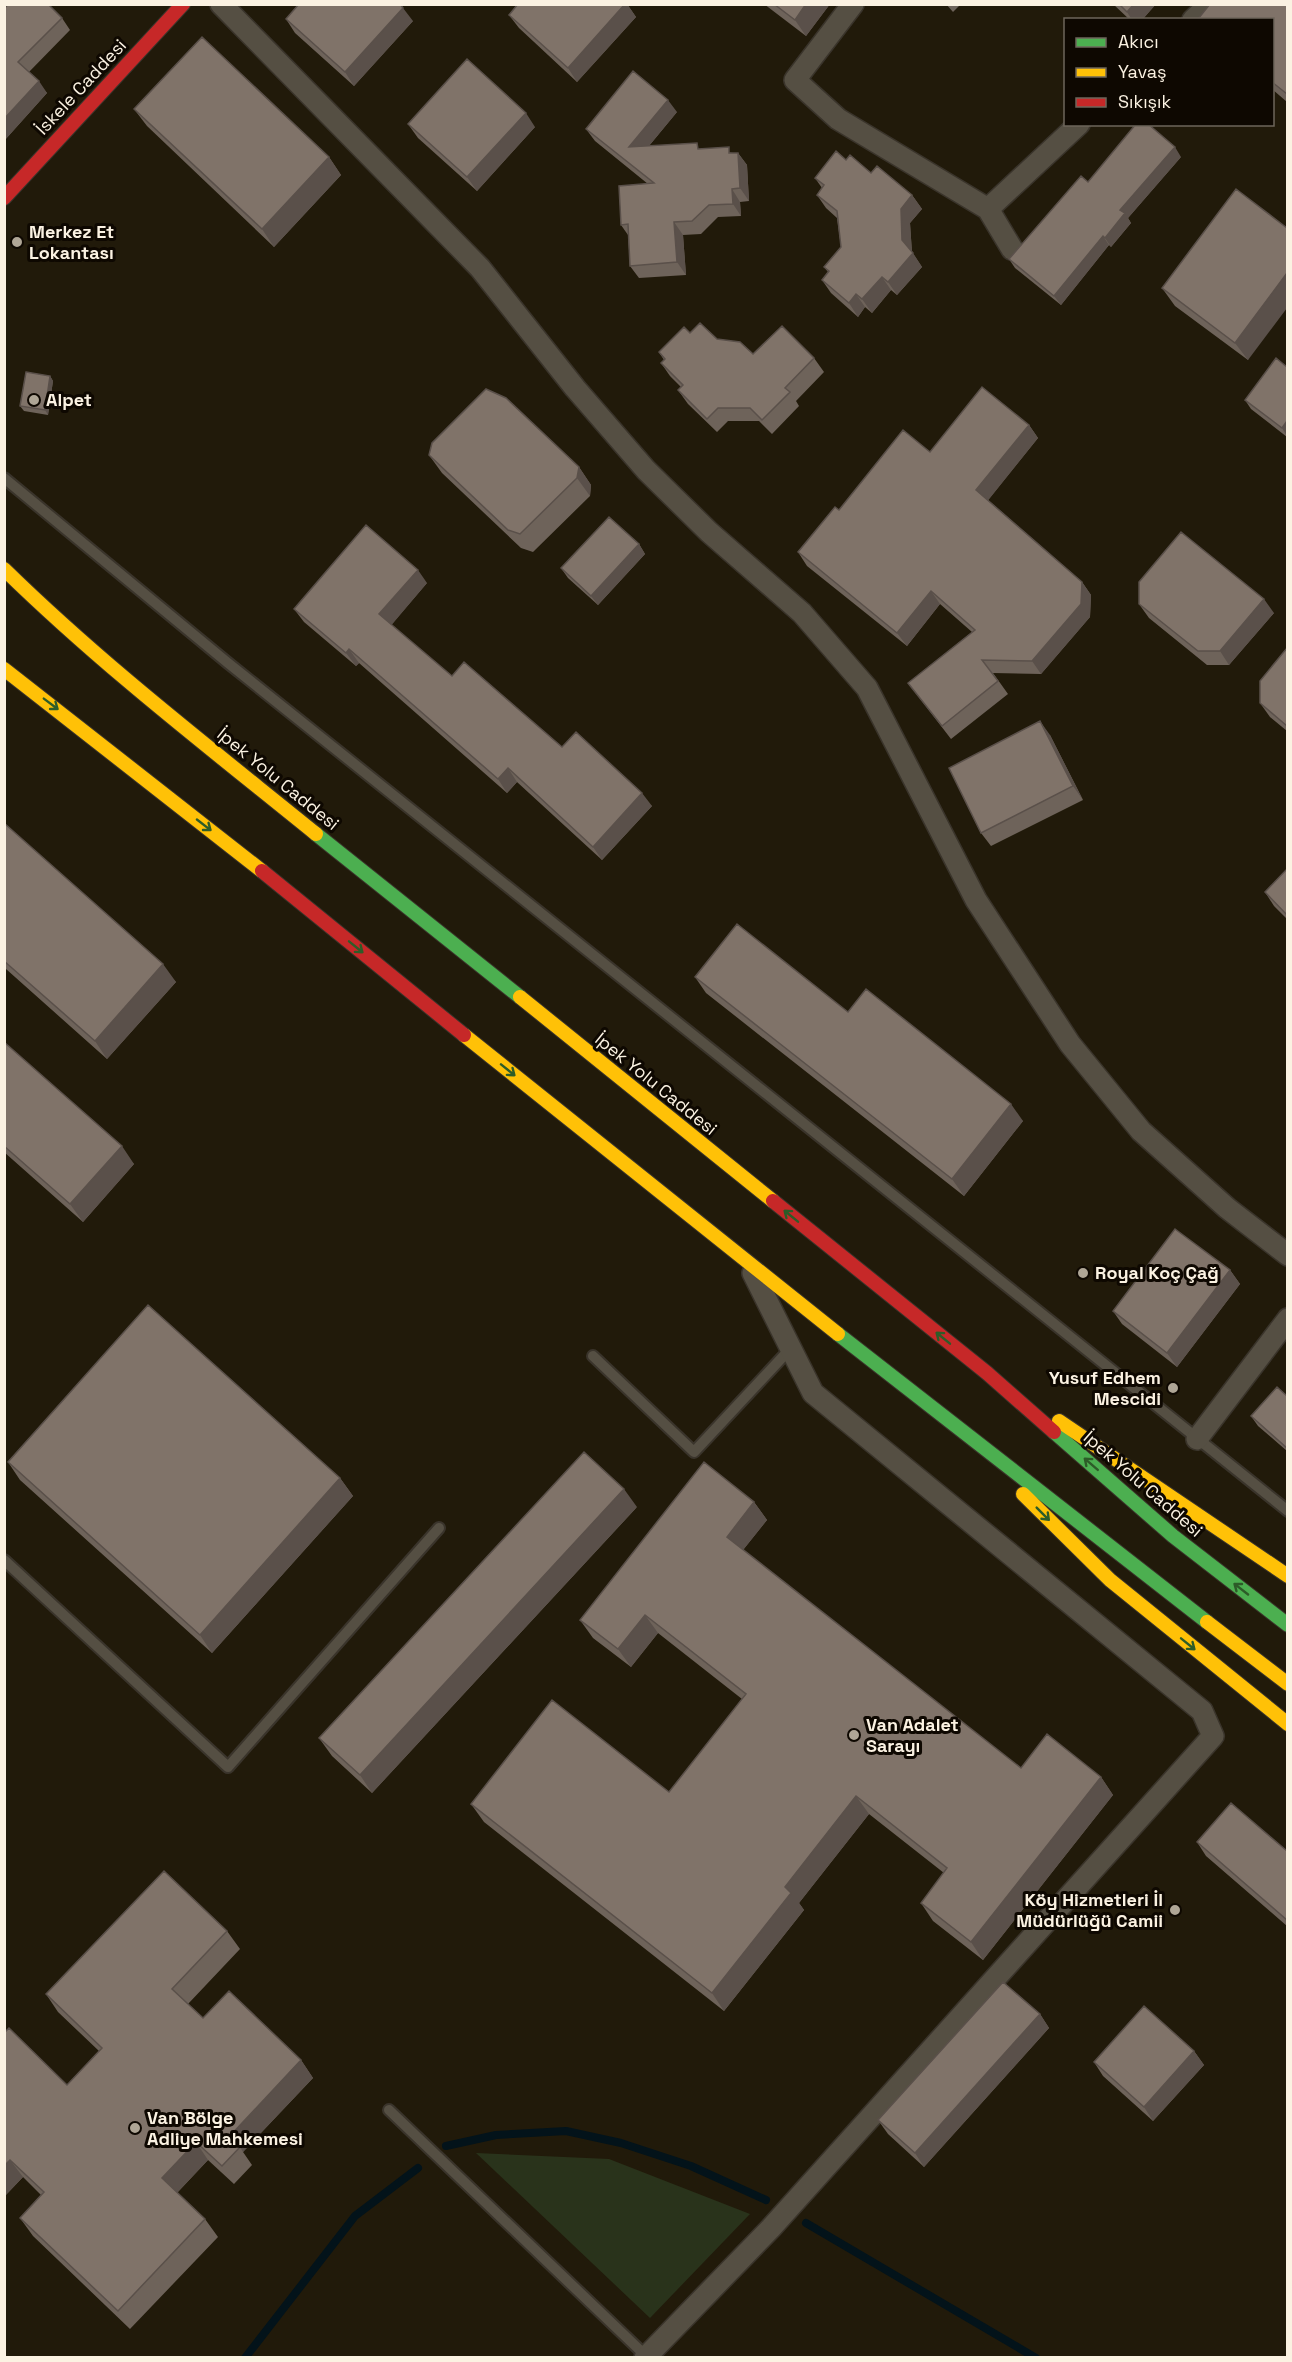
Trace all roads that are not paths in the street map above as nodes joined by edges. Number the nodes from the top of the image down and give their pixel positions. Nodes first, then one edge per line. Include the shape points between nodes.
1 (183, 4) edge
2 (221, 4) edge
3 (853, 4) edge
4 (1210, 4) edge
5 (1195, 18) edge
6 (1077, 126) edge
7 (5, 196) edge
8 (988, 209) junction
9 (1012, 249) dead end
10 (4, 478) edge
11 (4, 569) edge
12 (4, 669) edge
13 (1287, 1255) edge
14 (748, 1262) junction
15 (1287, 1319) edge
16 (791, 1348) junction
17 (592, 1356) dead end
18 (987, 1373) junction
19 (956, 1429) junction
20 (1197, 1439) junction
21 (1287, 1511) edge
22 (439, 1528) dead end
23 (4, 1560) edge
24 (1287, 1576) edge
25 (1287, 1625) edge
26 (1287, 1684) edge
27 (1287, 1724) edge
28 (389, 2110) dead end
29 (646, 2357) edge

1 - 7 main road, İskele Caddesi
2 - 13 street via 480,268 646,470 709,532 802,613 867,687 976,900 1070,1044 1141,1131 1227,1208
3 - 8 street via 795,80 838,119
4 - 5 street
6 - 8 street
8 - 9 street
10 - 20 lane via 228,663
18 -> 11 main road, İpek Yolu Caddesi via 118,674
12 -> 14 main road
14 - 16 street
14 - 19 main road
15 - 20 street
16 - 17 lane via 694,1452
16 - 29 street via 813,1392 1202,1711 1213,1736 771,2228
18 - 24 main road
25 -> 18 main road, İpek Yolu Caddesi via 1173,1536
19 - 26 main road
19 -> 27 main road via 1110,1580
20 - 21 lane
22 - 23 lane via 228,1767
28 - 29 lane

